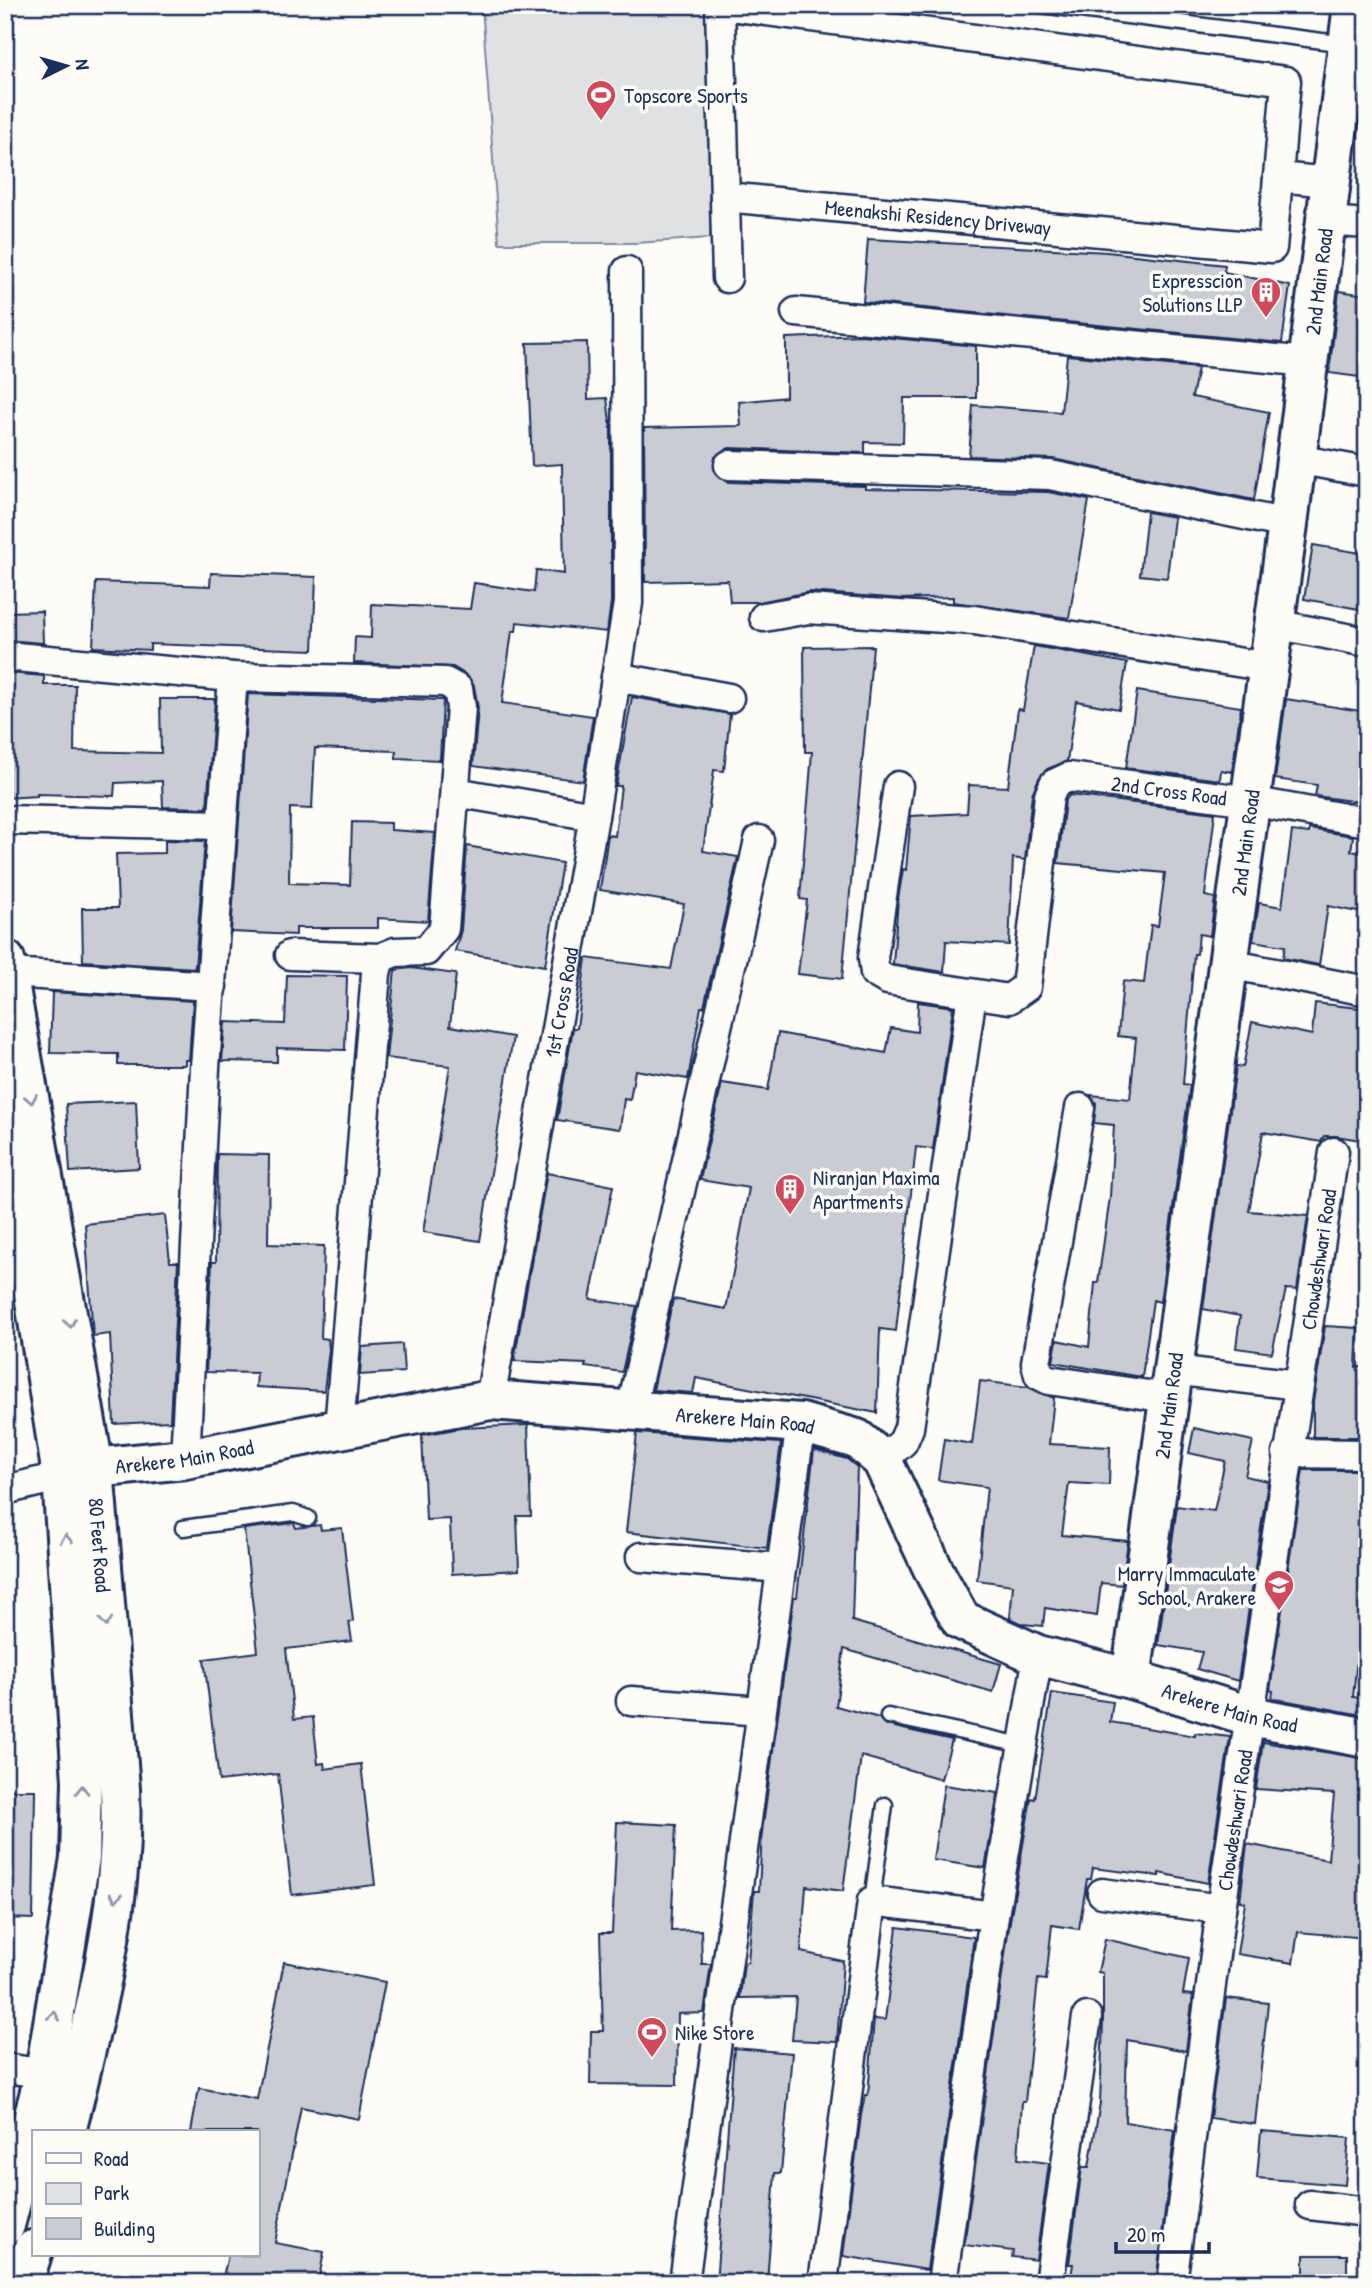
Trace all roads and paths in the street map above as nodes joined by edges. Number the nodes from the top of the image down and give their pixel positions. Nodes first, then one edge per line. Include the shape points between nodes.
1 (721, 5) edge
2 (1041, 5) edge
3 (1353, 5) edge
4 (1348, 44) junction
5 (1278, 172) junction
6 (1331, 176) junction
7 (725, 197) junction
8 (1327, 221) junction
9 (1367, 224) edge
10 (627, 271) dead end
11 (727, 278) dead end
12 (796, 312) dead end
13 (1308, 362) junction
14 (1296, 459) junction
15 (729, 465) dead end
16 (1367, 472) edge
17 (1288, 524) junction
18 (764, 617) dead end
19 (1274, 624) junction
20 (1367, 642) edge
21 (5, 656) edge
22 (1268, 667) junction
23 (233, 677) junction
24 (616, 677) junction
25 (729, 698) dead end
26 (898, 786) dead end
27 (455, 792) junction
28 (1250, 801) junction
29 (594, 816) junction
30 (5, 820) edge
31 (1367, 822) edge
32 (222, 825) junction
33 (759, 840) dead end
34 (290, 955) dead end
35 (380, 958) junction
36 (1228, 964) junction
37 (7, 967) edge
38 (212, 986) junction
39 (1367, 991) edge
40 (972, 993) junction
41 (5, 1105) edge
42 (1080, 1108) dead end
43 (1334, 1152) dead end
44 (1170, 1384) junction
45 (1298, 1385) junction
46 (490, 1400) junction
47 (631, 1410) junction
48 (801, 1423) junction
49 (339, 1429) junction
50 (1287, 1453) junction
51 (1367, 1454) edge
52 (185, 1458) junction
53 (882, 1460) junction
54 (78, 1472) junction
55 (5, 1490) edge
56 (308, 1518) dead end
57 (183, 1528) dead end
58 (640, 1557) dead end
59 (781, 1568) junction
60 (1038, 1656) junction
61 (1131, 1679) junction
62 (631, 1701) dead end
63 (761, 1711) junction
64 (888, 1716) dead end
65 (1250, 1716) junction
66 (1367, 1738) edge
67 (1022, 1745) junction
68 (885, 1805) dead end
69 (81, 1843) junction
70 (120, 1845) junction
71 (1102, 1893) dead end
72 (872, 1901) junction
73 (1221, 1909) junction
74 (994, 1916) junction
75 (1087, 2017) dead end
76 (5, 2068) edge
77 (62, 2076) junction
78 (40, 2130) edge
79 (66, 2130) edge
80 (32, 2150) edge
81 (1310, 2205) dead end
82 (1367, 2212) edge
83 (6, 2215) edge
84 (32, 2253) edge
85 (23, 2283) edge
86 (684, 2283) edge
87 (823, 2283) edge
88 (943, 2283) edge
89 (1049, 2283) edge
90 (1172, 2283) edge

1 - 5 street, Meenakshi Residency Driveway via 1286,80
1 - 7 street, Meenakshi Residency Driveway
2 - 4 lane
3 - 4 street, 2nd Main Road
4 - 6 street, 2nd Main Road
5 - 6 street
5 - 7 street, Meenakshi Residency Driveway via 1272,248
6 - 8 street, 2nd Main Road
7 - 11 street
8 - 9 street
8 - 13 street, 2nd Main Road
10 - 24 street, 1st Cross Road via 628,603
12 - 13 street
13 - 14 street, 2nd Main Road
14 - 16 street
14 - 17 street, 2nd Main Road
15 - 17 street via 1050,475
17 - 19 street, 2nd Main Road
18 - 22 street via 808,609 974,620
19 - 20 street
19 - 22 street, 2nd Main Road
21 - 23 street
22 - 28 street, 2nd Main Road
23 - 27 street via 445,682 458,689 461,707
23 - 32 street
24 - 25 street
24 - 29 street, 1st Cross Road
26 - 40 street via 873,958 875,973 887,980
27 - 29 street
27 - 35 street via 444,929 426,951 395,952
28 - 31 street, 2nd Cross Road
28 - 36 street, 2nd Main Road
28 - 40 street, 2nd Cross Road via 1069,777 1054,784 1026,987 1009,999
29 - 46 street, 1st Cross Road
30 - 32 street
32 - 38 street
33 - 47 street
34 - 35 street
35 - 49 street
36 - 39 street
36 - 44 street, 2nd Main Road
37 - 38 street
37 -> 54 street, 80 Feet Road
38 - 52 street
40 - 53 street via 909,1428 903,1442
41 - 54 street, 80 Feet Road
42 - 44 street via 1036,1363 1039,1375 1049,1380
43 - 45 street, Chowdeshwari Road
44 - 45 street
44 - 61 street, 2nd Main Road
45 - 50 street, Chowdeshwari Road
46 - 47 street, Arekere Main Road
46 - 49 street, Arekere Main Road
47 - 48 street, Arekere Main Road
48 - 53 street, Arekere Main Road via 857,1439
48 - 59 street
49 - 52 street, Arekere Main Road
50 - 51 street
50 - 65 street, Chowdeshwari Road
52 - 54 street, Arekere Main Road
53 - 60 street, Arekere Main Road via 961,1620
54 - 55 street, Arekere Main Road
69 -> 54 street, 80 Feet Road
54 -> 70 street, 80 Feet Road via 120,1789
56 - 57 lane via 293,1513
58 - 59 street
59 - 63 street
60 - 61 street, Arekere Main Road
60 - 67 street
61 - 65 street, Arekere Main Road
62 - 63 street
63 - 86 street
64 - 67 lane
65 - 66 street, Arekere Main Road
65 - 73 street, Chowdeshwari Road
67 - 74 street
68 - 72 lane
69 - 70 street
77 -> 69 street, 80 Feet Road
70 -> 77 street, 80 Feet Road via 116,1906
71 - 73 street
72 - 74 street
72 - 87 street
73 - 90 street, Chowdeshwari Road
74 - 88 street
75 - 89 street
76 - 77 street
77 - 78 street, 80 Feet Road
77 - 79 street, 80 Feet Road
80 - 83 street, 80 Feet Road
81 - 82 street
84 - 85 street

